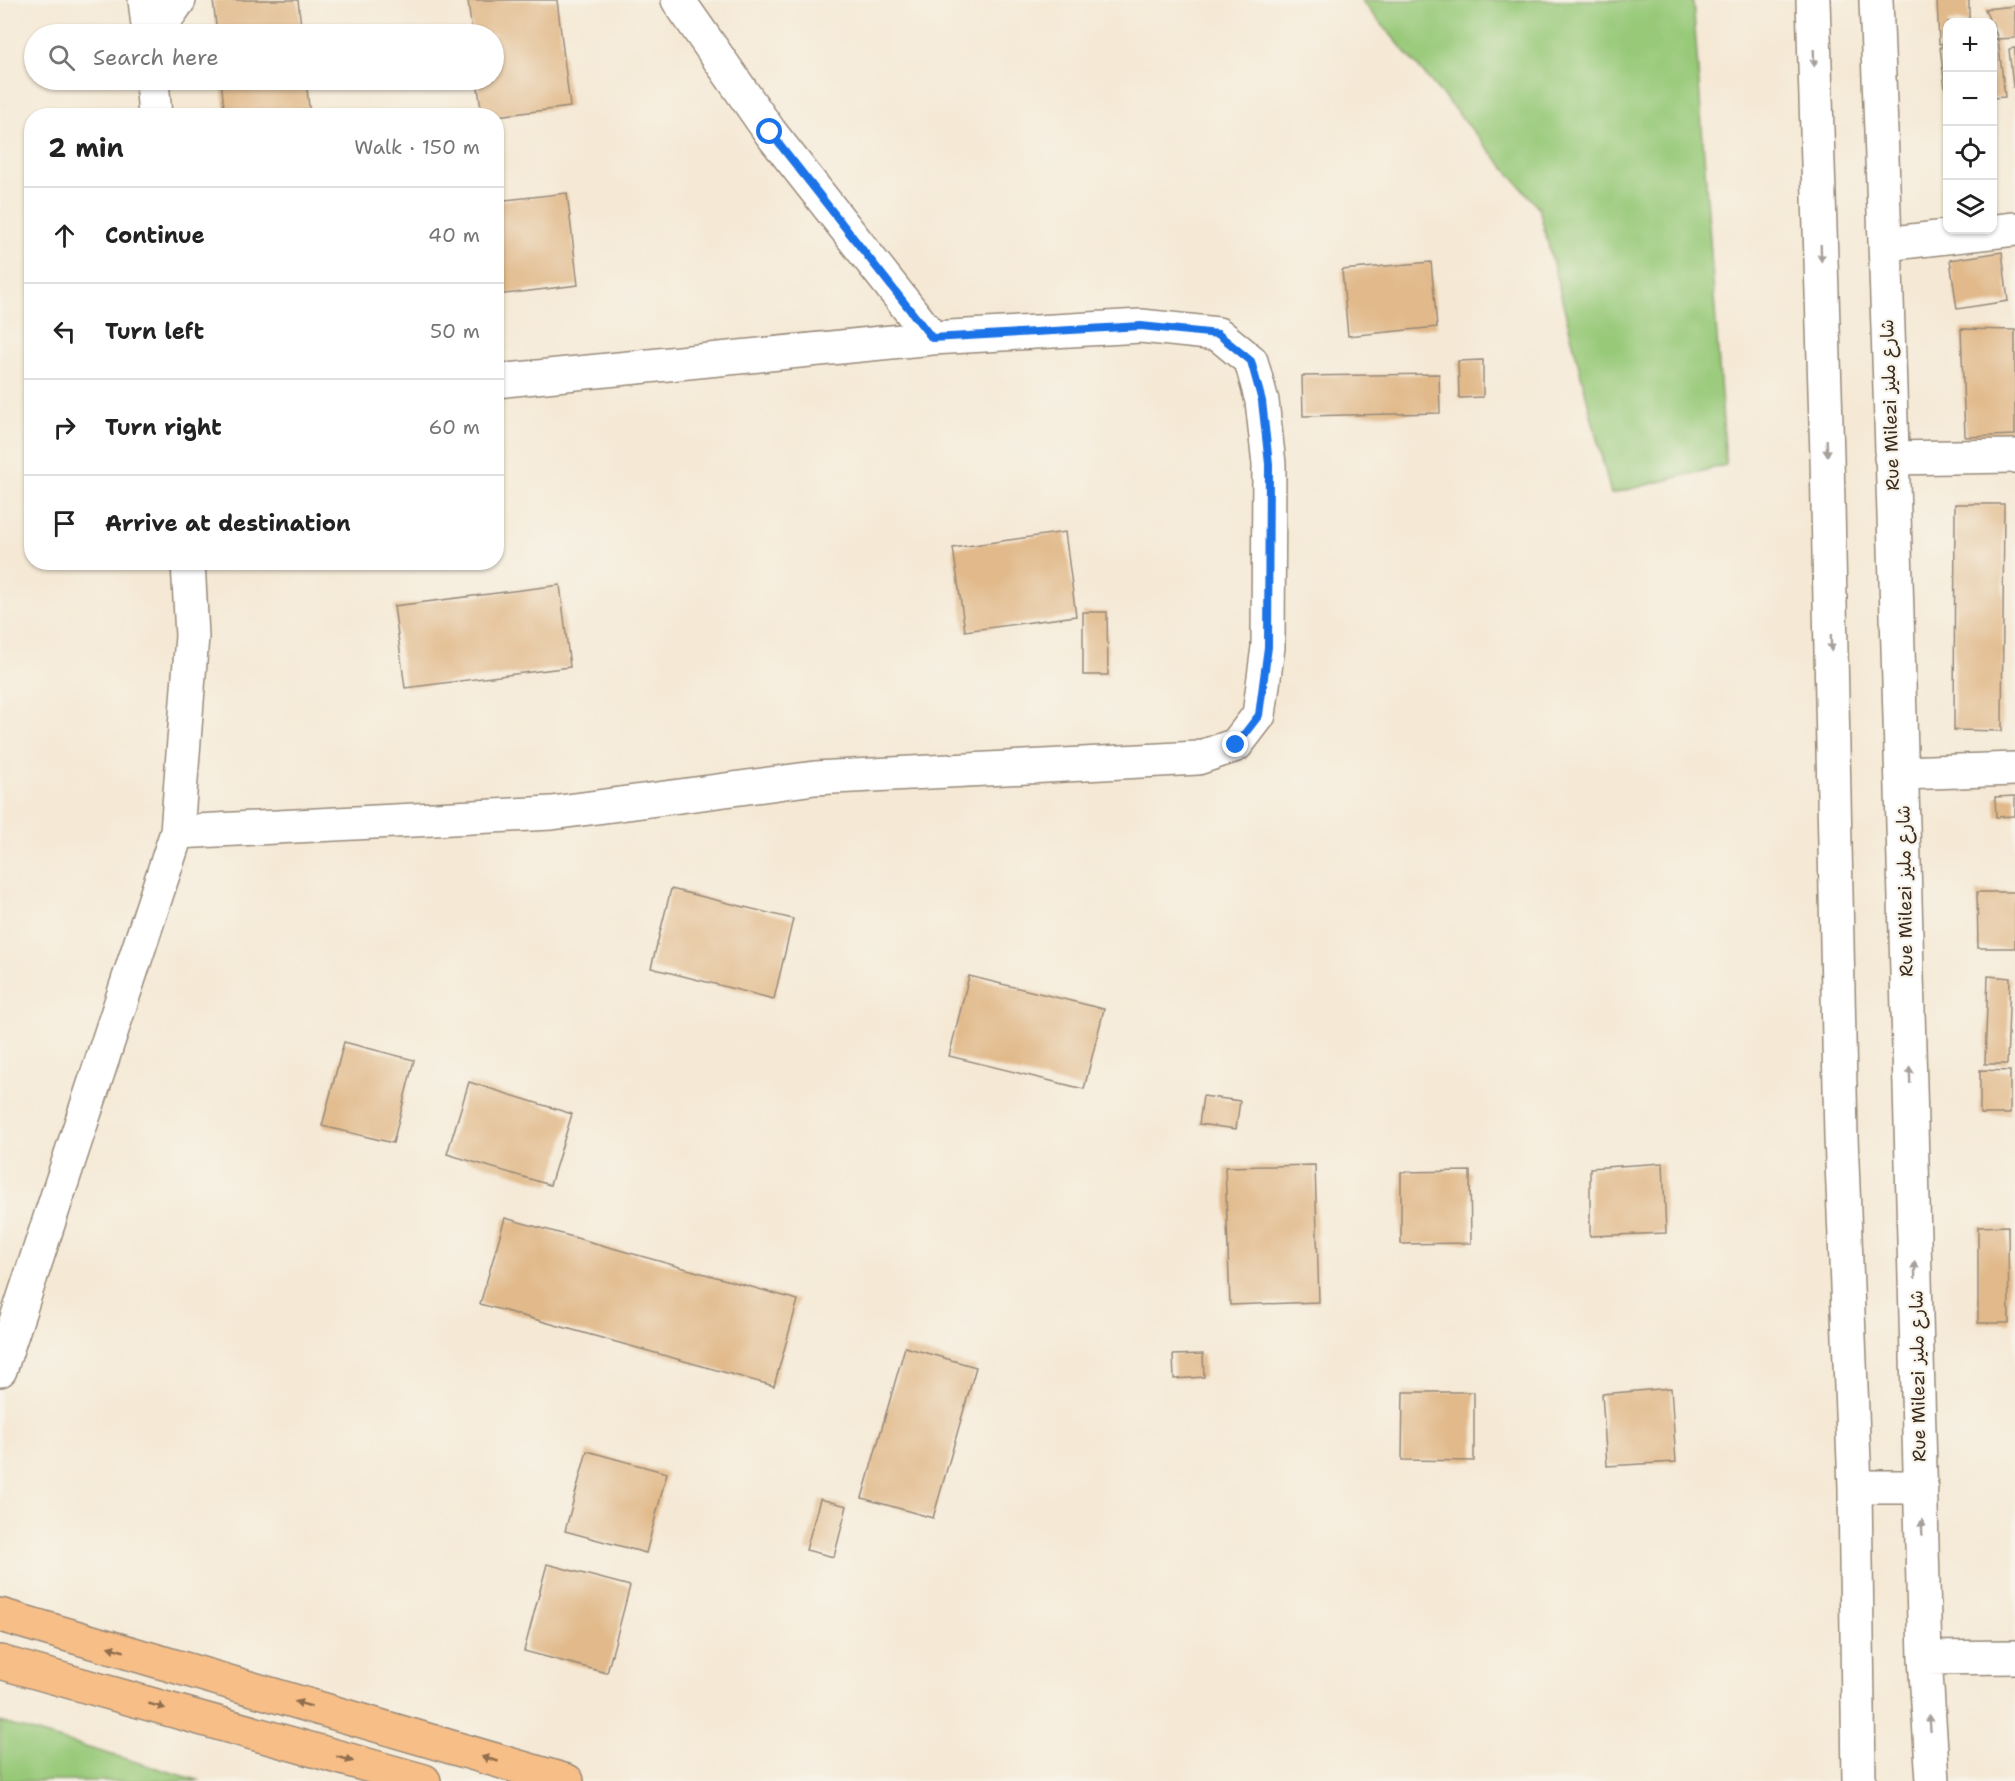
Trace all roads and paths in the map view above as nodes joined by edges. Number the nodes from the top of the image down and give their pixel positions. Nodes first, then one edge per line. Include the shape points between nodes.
1 (145, 0) edge
2 (179, 0) edge
3 (678, 0) edge
4 (1813, 0) edge
5 (1876, 0) edge
6 (147, 24) edge
7 (162, 24) edge
8 (153, 90) edge
9 (154, 108) edge
10 (2015, 229) edge
11 (1886, 244) junction
12 (932, 338) junction
13 (504, 380) edge
14 (2015, 456) edge
15 (1891, 458) junction
16 (188, 570) edge
17 (2015, 769) edge
18 (1902, 773) junction
19 (177, 832) junction
20 (0, 1371) edge
21 (1855, 1487) junction
22 (1921, 1487) junction
23 (0, 1616) edge
24 (2015, 1657) edge
25 (1925, 1658) junction
26 (0, 1662) edge
27 (424, 1781) edge
28 (567, 1781) edge
29 (1859, 1781) edge
30 (1934, 1781) edge

1 - 6 street
2 - 7 street
3 - 12 street via 770,132
4 -> 21 street via 1841,1137
5 - 11 street, Rue Milezi شارع مليز
8 - 9 street
10 - 11 street
11 - 15 street, Rue Milezi شارع مليز
12 - 13 street
12 - 19 street via 1141,326 1218,334 1251,361 1262,401 1269,464 1268,647 1259,715 1236,745 1198,758 815,778 552,813
14 - 15 street
15 - 18 street, Rue Milezi شارع مليز
16 - 19 street via 192,636
17 - 18 street
22 -> 18 street, Rue Milezi شارع مليز
19 - 20 street
21 - 22 street
21 - 29 street
25 -> 22 street, Rue Milezi شارع مليز
28 -> 23 main road
24 - 25 street
30 -> 25 street, Rue Milezi شارع مليز
26 -> 27 main road

